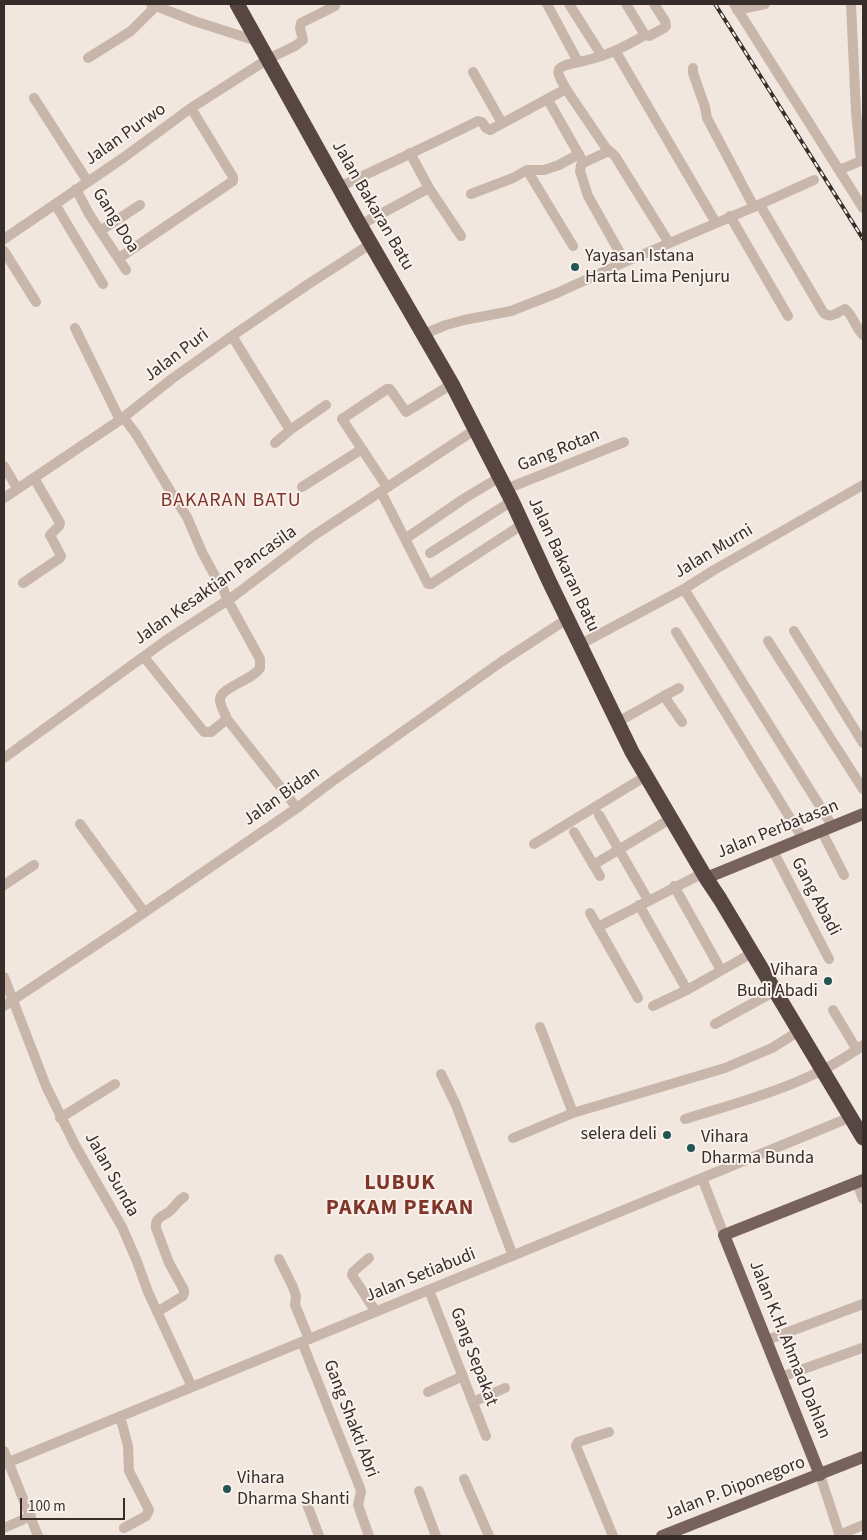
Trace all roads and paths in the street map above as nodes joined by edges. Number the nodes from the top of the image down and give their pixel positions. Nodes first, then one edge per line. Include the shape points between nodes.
1 (237, 4) edge
2 (547, 4) edge
3 (569, 4) edge
4 (626, 4) edge
5 (654, 4) edge
6 (765, 4) edge
7 (846, 4) edge
8 (852, 4) edge
9 (153, 5) edge
10 (335, 6) dead end
11 (735, 7) edge
12 (645, 35) junction
13 (258, 42) junction
14 (616, 52) junction
15 (602, 56) junction
16 (88, 58) dead end
17 (268, 59) junction
18 (574, 63) junction
19 (693, 68) dead end
20 (473, 72) dead end
21 (566, 89) junction
22 (34, 98) dead end
23 (548, 100) junction
24 (191, 108) junction
25 (502, 123) junction
26 (609, 151) junction
27 (410, 154) junction
28 (582, 158) junction
29 (862, 161) edge
30 (527, 170) junction
31 (839, 170) junction
32 (814, 180) dead end
33 (88, 182) junction
34 (339, 187) junction
35 (429, 188) junction
36 (76, 189) junction
37 (471, 194) dead end
38 (55, 204) junction
39 (140, 205) dead end
40 (757, 206) junction
41 (863, 208) edge
42 (730, 216) junction
43 (716, 223) junction
44 (360, 225) junction
45 (100, 231) junction
46 (461, 236) dead end
47 (4, 239) edge
48 (669, 242) junction
49 (372, 243) junction
50 (573, 246) dead end
51 (4, 251) edge
52 (119, 258) junction
53 (625, 262) junction
54 (126, 270) dead end
55 (103, 284) dead end
56 (36, 302) dead end
57 (788, 316) dead end
58 (75, 328) dead end
59 (424, 334) junction
60 (863, 335) edge
61 (232, 336) junction
62 (452, 384) junction
63 (326, 405) dead end
64 (122, 418) junction
65 (476, 429) junction
66 (290, 430) junction
67 (624, 442) dead end
68 (275, 443) dead end
69 (362, 449) junction
70 (4, 466) edge
71 (34, 478) junction
72 (863, 485) edge
73 (302, 486) dead end
74 (17, 488) junction
75 (506, 489) junction
76 (384, 490) junction
77 (4, 498) edge
78 (523, 524) junction
79 (405, 539) junction
80 (430, 553) dead end
81 (23, 584) dead end
82 (684, 589) junction
83 (227, 599) junction
84 (567, 619) junction
85 (794, 631) dead end
86 (676, 632) dead end
87 (768, 641) dead end
88 (579, 645) junction
89 (144, 657) junction
90 (679, 688) dead end
91 (664, 696) junction
92 (227, 719) junction
93 (616, 722) junction
94 (682, 722) dead end
95 (863, 744) edge
96 (4, 758) edge
97 (646, 776) junction
98 (863, 789) edge
99 (296, 808) junction
100 (863, 814) edge
101 (599, 815) dead end
102 (670, 819) junction
103 (80, 824) dead end
104 (828, 829) junction
105 (574, 832) dead end
106 (803, 839) junction
107 (534, 844) dead end
108 (618, 850) junction
109 (773, 851) junction
110 (34, 865) dead end
111 (593, 865) junction
112 (704, 875) junction
113 (844, 875) dead end
114 (600, 876) dead end
115 (4, 885) edge
116 (674, 886) junction
117 (644, 903) junction
118 (144, 912) junction
119 (590, 913) dead end
120 (598, 927) junction
121 (752, 954) junction
122 (829, 959) dead end
123 (721, 970) junction
124 (4, 977) edge
125 (687, 990) junction
126 (775, 991) junction
127 (638, 998) dead end
128 (13, 999) junction
129 (4, 1006) edge
130 (653, 1006) dead end
131 (833, 1010) dead end
132 (714, 1024) dead end
133 (540, 1027) dead end
134 (799, 1031) junction
135 (860, 1047) edge
136 (823, 1071) junction
137 (441, 1074) dead end
138 (115, 1084) dead end
139 (572, 1113) junction
140 (851, 1117) junction
141 (60, 1118) junction
142 (685, 1119) dead end
143 (513, 1138) dead end
144 (863, 1138) edge
145 (702, 1178) junction
146 (860, 1181) edge
147 (184, 1197) dead end
148 (863, 1200) edge
149 (724, 1234) junction
150 (513, 1256) junction
151 (369, 1258) dead end
152 (279, 1259) dead end
153 (429, 1290) junction
154 (863, 1304) edge
155 (156, 1312) junction
156 (376, 1312) junction
157 (767, 1340) junction
158 (306, 1341) junction
159 (862, 1348) dead end
160 (463, 1376) junction
161 (781, 1377) junction
162 (192, 1387) junction
163 (505, 1388) dead end
164 (428, 1392) dead end
165 (473, 1402) junction
166 (120, 1416) junction
167 (609, 1432) dead end
168 (486, 1436) dead end
169 (4, 1451) edge
170 (863, 1457) edge
171 (6, 1463) edge
172 (820, 1475) junction
173 (464, 1479) dead end
174 (419, 1491) dead end
175 (307, 1504) dead end
176 (31, 1516) junction
177 (863, 1525) edge
178 (4, 1528) edge
179 (124, 1528) dead end
180 (38, 1536) edge
181 (319, 1536) edge
182 (369, 1536) edge
183 (436, 1536) edge
184 (489, 1536) edge
185 (613, 1536) edge
186 (662, 1536) edge
187 (840, 1536) edge

1 - 13 highway, Jalan Bakaran Batu
2 - 18 street via 574,52
3 - 15 street
4 - 12 street
5 - 12 street via 666,26
6 - 11 street
7 - 8 street
8 - 29 street
9 - 13 street
9 - 16 street via 131,31
10 - 17 street, Jalan Purwo via 302,23 302,42
11 - 31 street
12 - 14 street
13 - 17 highway, Jalan Bakaran Batu
14 - 15 street
14 - 43 street
15 - 18 street
17 - 24 street, Jalan Purwo
17 - 34 highway, Jalan Bakaran Batu via 279,73
18 - 21 street via 559,69
19 - 40 street via 707,118
20 - 25 street
21 - 23 street
21 - 26 street
22 - 33 street
23 - 25 street
23 - 28 street
24 - 33 street, Jalan Purwo
24 - 52 street via 233,181
25 - 27 street via 490,130 478,121
26 - 28 street
26 - 48 street
27 - 34 street
27 - 35 street
28 - 30 street via 544,170
28 - 53 street via 580,171 588,196
29 - 31 street
30 - 37 street
30 - 50 street
31 - 41 street
32 - 40 street
33 - 36 street, Jalan Purwo
34 - 44 highway, Jalan Bakaran Batu
35 - 44 street
35 - 46 street
36 - 38 street, Jalan Purwo
36 - 45 street, Gang Doa
38 - 47 street, Jalan Purwo
38 - 55 street
39 - 45 street
40 - 42 street
40 - 60 street via 823,312 829,316 845,309
42 - 43 street
42 - 57 street
43 - 48 street
44 - 49 highway, Jalan Bakaran Batu
45 - 52 street, Gang Doa
48 - 53 street
49 - 59 highway, Jalan Bakaran Batu
49 - 61 street, Jalan Puri
51 - 56 street
52 - 54 street, Gang Doa
53 - 59 street via 520,308 455,322
58 - 64 street
59 - 62 highway, Jalan Bakaran Batu
61 - 64 street, Jalan Puri
61 - 66 street
62 - 65 highway, Jalan Bakaran Batu
62 - 69 street via 406,412 387,389 342,419
63 - 66 street
64 - 71 street, Jalan Puri
64 - 83 street via 136,434 187,517
65 - 75 highway, Jalan Bakaran Batu
65 - 76 street, Jalan Kesaktian Pancasila
66 - 68 street
67 - 75 street, Gang Rotan
69 - 73 street
69 - 76 street
70 - 74 street
71 - 74 street, Jalan Puri
71 - 81 street via 60,523 50,535 61,556
72 - 82 street, Jalan Murni
74 - 77 street, Jalan Puri
75 - 78 highway, Jalan Bakaran Batu
75 - 79 street via 465,498
75 - 80 street
76 - 79 street
76 - 83 street, Jalan Kesaktian Pancasila via 313,536
78 - 79 street via 429,584
78 - 84 highway, Jalan Bakaran Batu
82 - 88 street, Jalan Murni
82 - 104 street
83 - 89 street, Jalan Kesaktian Pancasila
83 - 92 street via 261,664 253,676 220,695
84 - 88 highway, Jalan Bakaran Batu
84 - 99 street, Jalan Bidan
85 - 95 street
86 - 106 street
87 - 98 street
88 - 93 highway, Jalan Bakaran Batu
89 - 92 street via 204,732 213,731
89 - 96 street, Jalan Kesaktian Pancasila
90 - 91 street
91 - 93 street
91 - 94 street
92 - 99 street
93 - 97 highway, Jalan Bakaran Batu
97 - 102 highway, Jalan Bakaran Batu
97 - 107 street
99 - 118 street, Jalan Bidan
100 - 104 main road, Jalan Perbatasan
101 - 108 street
102 - 108 street
102 - 112 highway, Jalan Bakaran Batu
103 - 118 street
104 - 106 main road, Jalan Perbatasan
104 - 113 street
105 - 111 street
106 - 109 main road, Jalan Perbatasan
108 - 111 street
108 - 117 street
109 - 112 main road, Jalan Perbatasan
109 - 122 street, Gang Abadi
110 - 115 street
111 - 114 street
112 - 116 street
112 - 121 highway, Jalan Bakaran Batu
116 - 117 street
116 - 123 street
117 - 120 street
117 - 125 street
118 - 128 street, Jalan Bidan
119 - 120 street
120 - 127 street
121 - 123 street
121 - 126 highway, Jalan Bakaran Batu
123 - 125 street
124 - 128 street, Jalan Sunda
125 - 130 street
126 - 132 street
126 - 134 highway, Jalan Bakaran Batu
128 - 129 street, Jalan Bidan
128 - 141 street, Jalan Sunda
131 - 135 street
133 - 139 street
134 - 136 highway, Jalan Bakaran Batu
134 - 139 street via 772,1048 725,1068
135 - 136 street
136 - 140 highway, Jalan Bakaran Batu
136 - 142 street
137 - 150 street via 456,1105
138 - 141 street
139 - 143 street
140 - 144 highway, Jalan Bakaran Batu
140 - 145 street, Jalan Setiabudi
141 - 155 street, Jalan Sunda via 122,1227
145 - 149 street, Jalan K.H. Ahmad Dahlan
145 - 150 street, Jalan Setiabudi
146 - 148 street
146 - 149 main road
147 - 155 street via 155,1223 184,1294
149 - 157 main road, Jalan K.H. Ahmad Dahlan
150 - 153 street, Jalan Setiabudi
151 - 156 street via 352,1275
152 - 158 street, Gang Shakti Abri via 296,1296 295,1305
153 - 156 street, Jalan Setiabudi
153 - 160 street, Gang Sepakat
154 - 157 street
155 - 162 street, Jalan Sunda
156 - 158 street, Jalan Setiabudi
157 - 161 main road, Jalan K.H. Ahmad Dahlan
158 - 162 street, Jalan Setiabudi
158 - 182 street, Gang Shakti Abri via 360,1488 358,1505
159 - 161 street
160 - 164 street
160 - 165 street, Gang Sepakat
161 - 172 main road, Jalan K.H. Ahmad Dahlan
162 - 166 street, Jalan Setiabudi
163 - 165 street
165 - 168 street, Gang Sepakat
166 - 171 street, Jalan Setiabudi
166 - 179 street via 128,1442 129,1471 149,1510 146,1516
167 - 185 street via 578,1442 576,1446
169 - 171 street
170 - 172 main road, Jalan P. Diponegoro
171 - 176 street
172 - 186 main road, Jalan P. Diponegoro
172 - 187 street, Jalan K.H. Ahmad Dahlan
173 - 184 street
174 - 183 street
175 - 181 street
176 - 178 street
176 - 180 street
177 - 187 street

